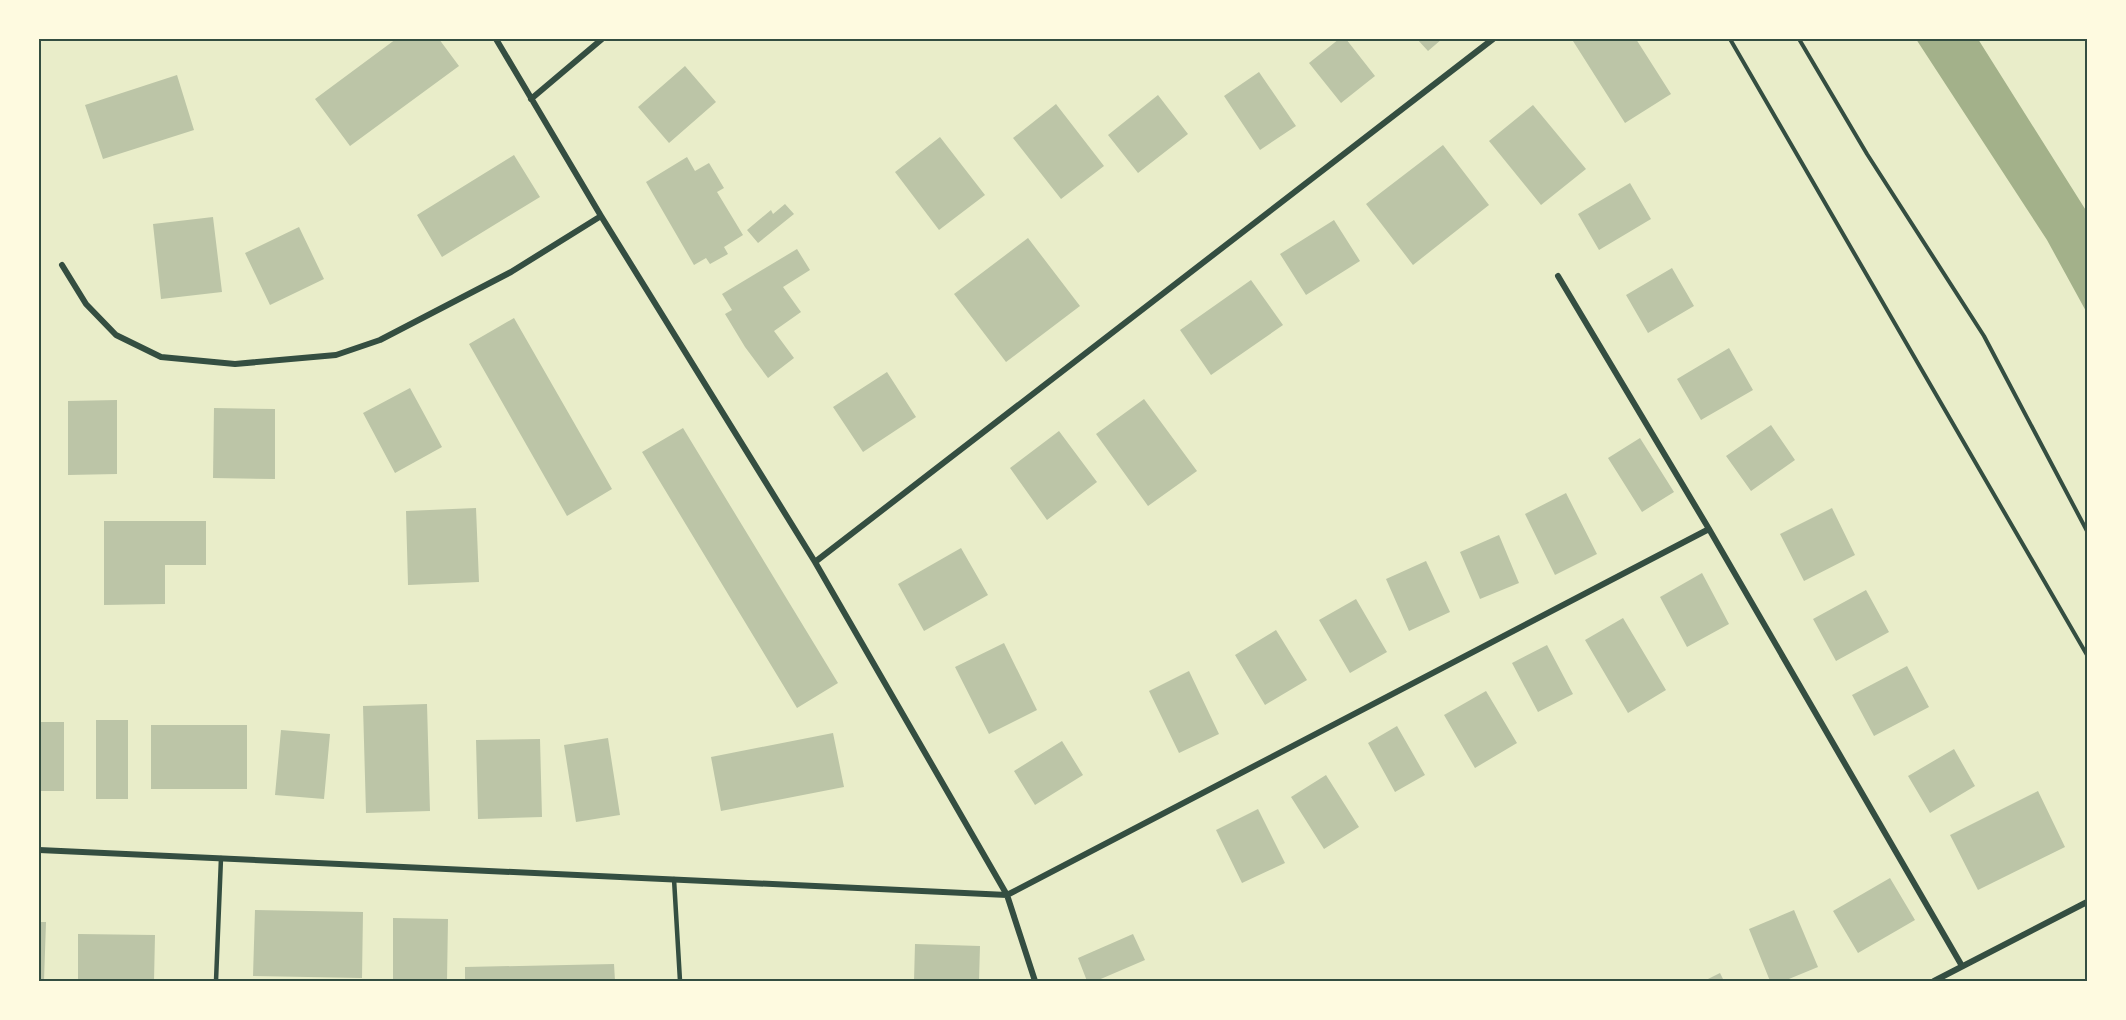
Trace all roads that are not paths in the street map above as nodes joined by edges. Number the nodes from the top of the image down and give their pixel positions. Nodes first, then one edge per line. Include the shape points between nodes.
1 (496, 39) edge
2 (602, 39) edge
3 (1493, 39) edge
4 (531, 99) junction
5 (602, 216) junction
6 (63, 265) dead end
7 (1558, 276) dead end
8 (1709, 529) junction
9 (815, 562) junction
10 (39, 850) edge
11 (221, 858) junction
12 (674, 879) junction
13 (1007, 895) junction
14 (2087, 902) edge
15 (1962, 966) junction
16 (216, 981) edge
17 (680, 981) edge
18 (1035, 981) edge
19 (1934, 981) edge

1 - 4 street
2 - 4 street
3 - 9 street
4 - 5 street
5 - 6 street via 511,272 380,340 336,355 235,364 160,357 116,335 87,304
5 - 9 street
7 - 8 street
8 - 13 street
8 - 15 street
9 - 13 street
10 - 11 street
11 - 12 street
11 - 16 lane
12 - 13 street
12 - 17 lane
13 - 18 street
14 - 15 street
15 - 19 street

